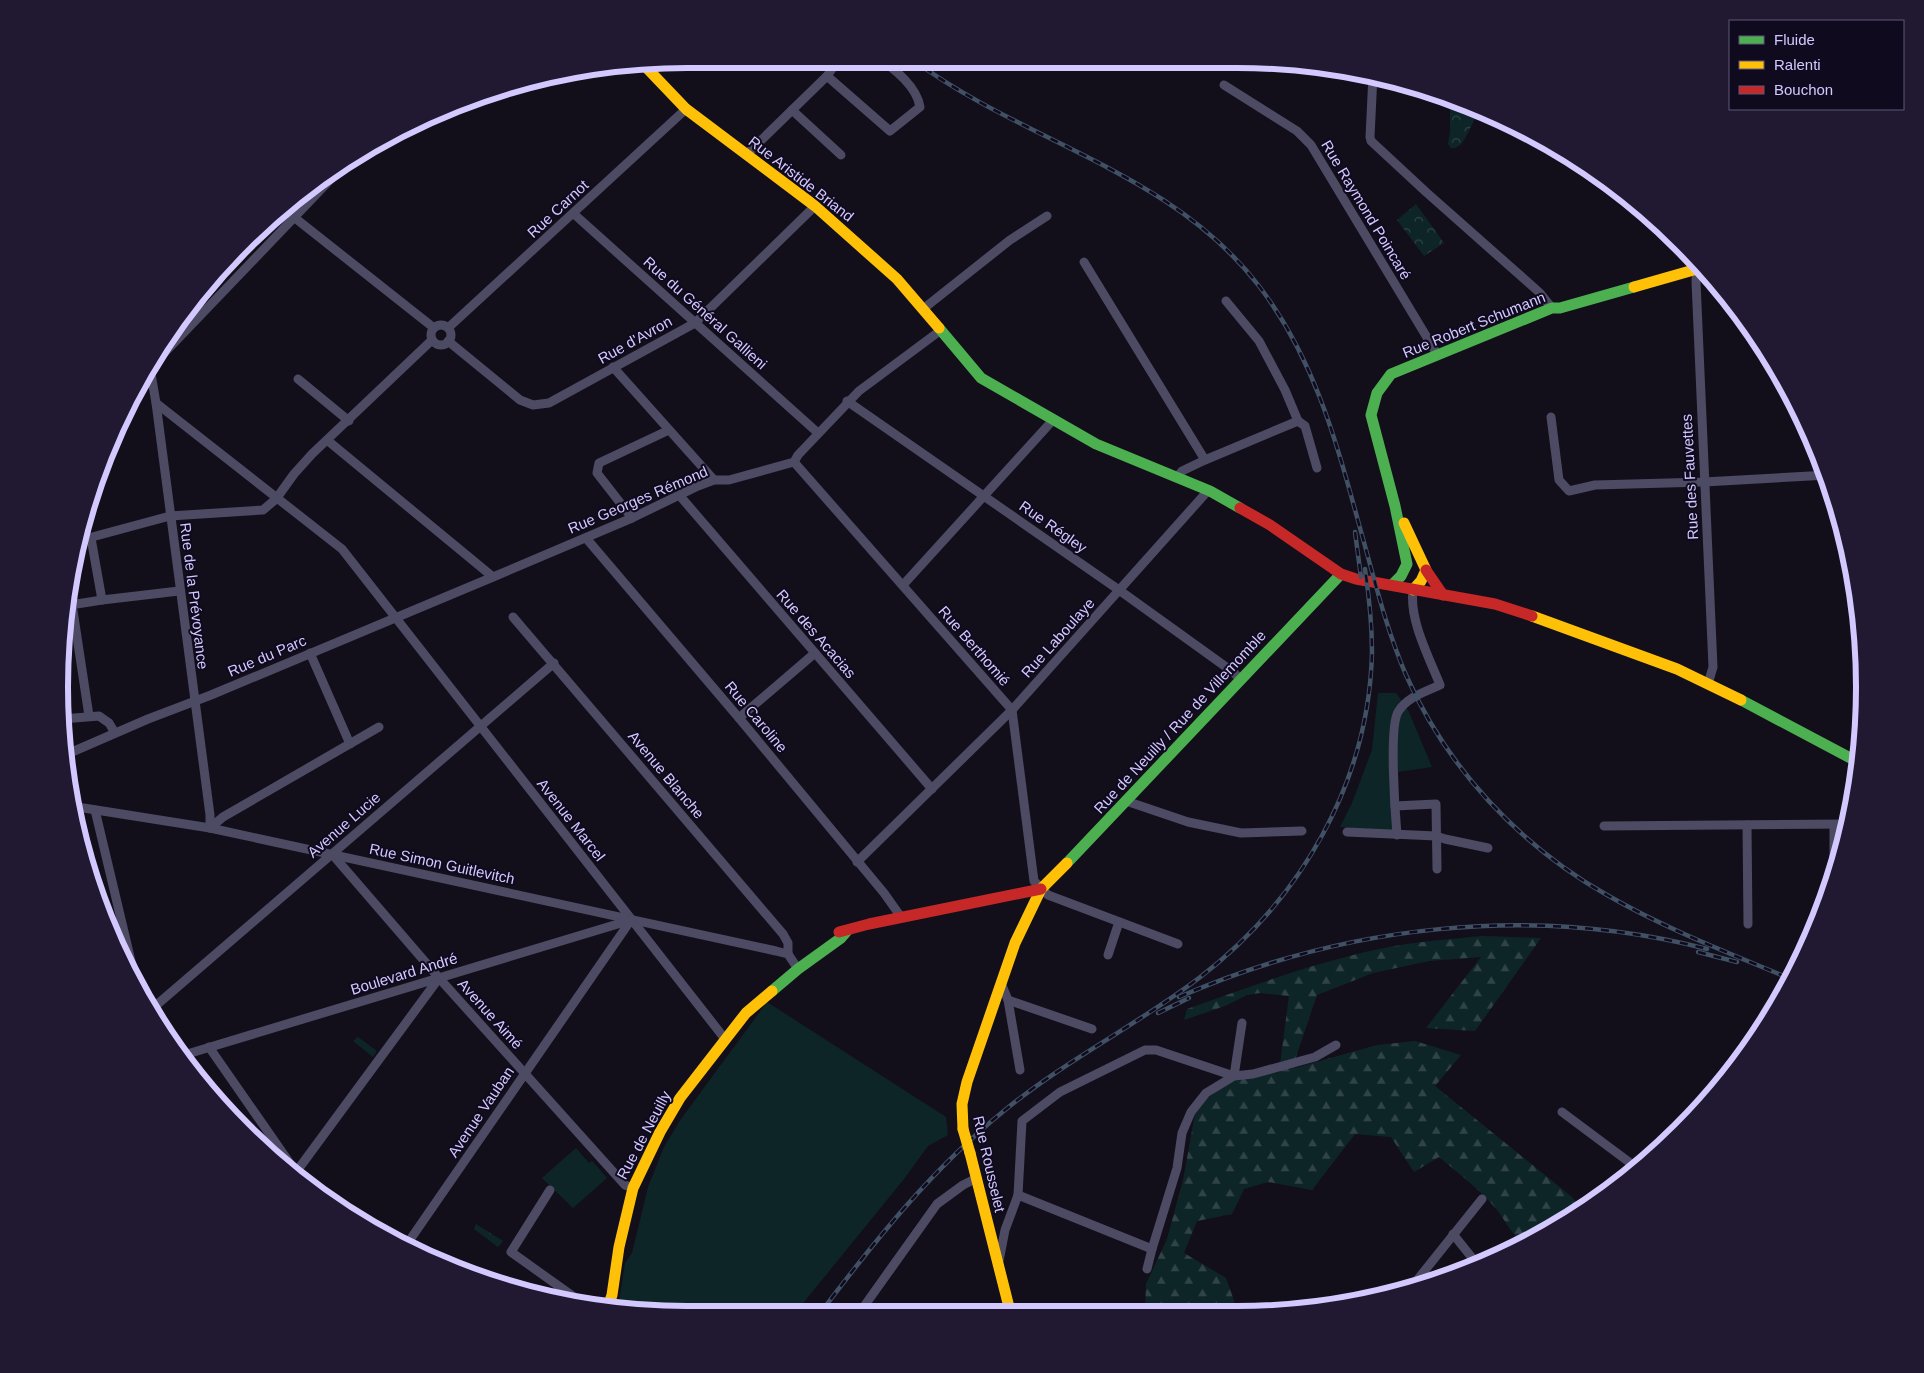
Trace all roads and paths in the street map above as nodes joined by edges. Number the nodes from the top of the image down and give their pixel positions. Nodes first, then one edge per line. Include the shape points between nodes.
1 (833, 68) edge
2 (893, 68) edge
3 (648, 69) edge
4 (827, 76) junction
5 (1373, 83) edge
6 (1224, 85) dead end
7 (686, 108) junction
8 (792, 110) junction
9 (746, 155) junction
10 (841, 155) dead end
11 (329, 182) edge
12 (816, 206) junction
13 (574, 214) junction
14 (1047, 216) dead end
15 (295, 218) junction
16 (1084, 262) dead end
17 (1693, 268) edge
18 (1698, 273) edge
19 (1226, 300) dead end
20 (1552, 308) junction
21 (923, 309) junction
22 (694, 323) junction
23 (434, 328) junction
24 (448, 328) junction
25 (940, 330) junction
26 (432, 340) junction
27 (448, 342) junction
28 (168, 350) edge
29 (1437, 354) junction
30 (614, 367) junction
31 (151, 375) edge
32 (298, 379) dead end
33 (847, 401) junction
34 (156, 403) junction
35 (1552, 416) dead end
36 (1053, 420) junction
37 (348, 421) junction
38 (1298, 422) junction
39 (668, 430) junction
40 (818, 433) junction
41 (327, 440) junction
42 (1205, 460) junction
43 (794, 462) junction
44 (1317, 468) dead end
45 (1178, 476) junction
46 (1819, 476) edge
47 (714, 480) junction
48 (1704, 482) junction
49 (1210, 491) junction
50 (680, 496) junction
51 (984, 497) junction
52 (276, 499) junction
53 (1396, 506) junction
54 (170, 516) junction
55 (632, 518) junction
56 (586, 538) junction
57 (86, 539) edge
58 (1407, 564) junction
59 (1426, 570) junction
60 (1340, 574) junction
61 (493, 578) junction
62 (903, 585) junction
63 (1392, 585) junction
64 (1119, 590) junction
65 (1413, 590) junction
66 (179, 591) junction
67 (1443, 595) junction
68 (102, 600) junction
69 (73, 604) edge
70 (395, 617) junction
71 (513, 617) dead end
72 (71, 623) edge
73 (310, 653) junction
74 (815, 653) junction
75 (554, 663) junction
76 (1240, 679) junction
77 (1708, 684) junction
78 (194, 702) junction
79 (1012, 710) junction
80 (89, 716) junction
81 (69, 718) edge
82 (740, 718) junction
83 (479, 726) junction
84 (379, 727) dead end
85 (115, 733) junction
86 (350, 744) junction
87 (72, 753) edge
88 (1852, 759) edge
89 (932, 789) junction
90 (1126, 801) junction
91 (1395, 806) junction
92 (79, 808) edge
93 (94, 810) junction
94 (1834, 824) junction
95 (1841, 824) edge
96 (1747, 825) junction
97 (1604, 826) dead end
98 (210, 828) junction
99 (1302, 831) dead end
100 (1347, 832) dead end
101 (1397, 835) junction
102 (1436, 836) junction
103 (1488, 848) dead end
104 (1834, 850) edge
105 (332, 854) junction
106 (857, 862) junction
107 (1436, 869) dead end
108 (1041, 889) junction
109 (901, 918) junction
110 (631, 920) junction
111 (1119, 922) junction
112 (1748, 924) dead end
113 (1178, 944) dead end
114 (1108, 955) dead end
115 (130, 958) edge
116 (793, 962) junction
117 (439, 978) junction
118 (1001, 983) junction
119 (1008, 1000) junction
120 (156, 1005) edge
121 (1242, 1023) dead end
122 (1092, 1029) dead end
123 (725, 1039) junction
124 (1336, 1045) dead end
125 (210, 1047) junction
126 (188, 1053) edge
127 (1020, 1070) dead end
128 (524, 1073) junction
129 (1234, 1076) junction
130 (1562, 1112) dead end
131 (283, 1156) edge
132 (1632, 1163) edge
133 (299, 1169) edge
134 (977, 1178) junction
135 (632, 1188) junction
136 (550, 1190) dead end
137 (1018, 1195) junction
138 (1482, 1199) dead end
139 (1453, 1234) junction
140 (410, 1240) edge
141 (1152, 1249) junction
142 (1473, 1259) edge
143 (998, 1267) junction
144 (1147, 1269) dead end
145 (1419, 1278) edge
146 (571, 1295) edge
147 (609, 1300) edge
148 (864, 1306) edge
149 (1009, 1306) edge

1 - 4 street
2 - 4 street via 909,85 920,107 890,131
3 - 7 main road, Rue Aristide Briand
4 - 8 street
5 - 20 street via 1371,141 1540,293
6 - 29 street, Rue Raymond Poincaré via 1297,132 1311,145
7 - 9 main road, Rue Aristide Briand
7 - 13 street, Rue Carnot
8 - 9 street
8 - 10 street
9 - 12 main road, Rue Aristide Briand
11 - 15 street
12 - 21 main road, Rue Aristide Briand via 897,279
12 - 22 street, Rue d'Avron
13 - 22 street, Rue du Général Gallieni
13 - 24 street, Rue Carnot
14 - 21 street via 1010,240
15 - 23 street
15 - 28 street, Rue de la Prévoyance
16 - 42 street
17 - 20 main road, Rue Robert Schumann
18 - 48 street, Rue des Fauvettes
19 - 38 street via 1259,341
20 - 29 main road, Rue Robert Schumann
21 - 25 main road, Rue Aristide Briand
22 - 30 street, Rue d'Avron
22 - 40 street, Rue du Général Gallieni
23 - 24 street
23 - 26 street
24 - 27 street
25 - 33 street
25 - 36 main road, Rue Aristide Briand via 981,378
26 - 27 street via 440,345
26 - 37 street
27 - 30 street, Rue d'Avron via 520,400 533,405 549,403
29 - 53 main road, Rue Robert Schumann via 1392,374 1380,386 1373,401 1371,415
30 - 39 street
31 - 34 street, Rue de la Prévoyance
32 - 37 street
33 - 40 street
33 - 51 street, Rue Régley
34 - 52 street, Avenue Marcel
34 - 54 street, Rue de la Prévoyance
35 - 48 street via 1558,480 1569,491 1595,485
36 - 45 main road, Rue Aristide Briand via 1096,444
36 - 51 street
37 - 41 street
38 - 42 street
38 - 44 street via 1305,426
39 - 47 street
39 - 55 street via 599,462 597,473
40 - 43 street
41 - 52 street via 294,474
41 - 61 street
42 - 45 street
43 - 47 street, Rue Georges Rémond via 729,480
43 - 62 street, Rue Berthomié
45 - 49 main road, Rue Aristide Briand
46 - 48 street
47 - 50 street, Rue Georges Rémond
48 - 77 street, Rue des Fauvettes via 1713,667
49 - 60 main road, Rue Aristide Briand via 1270,525
49 - 64 street, Rue Laboulaye
50 - 55 street, Rue Georges Rémond
50 - 74 street, Rue des Acacias
51 - 62 street
51 - 64 street, Rue Régley
52 - 54 street via 263,510
52 - 70 street, Avenue Marcel via 342,550
53 - 58 main road, Rue Robert Schumann
53 - 59 main road, Rue Robert Schumann
54 - 57 street
54 - 66 street, Rue de la Prévoyance
55 - 56 street, Rue Georges Rémond
56 - 61 street, Rue Georges Rémond
56 - 82 street, Rue Caroline
57 - 68 street
58 - 63 main road
58 - 65 main road, Rue Robert Schumann
59 - 65 main road
59 - 67 main road, Rue Robert Schumann
60 - 63 main road
60 - 76 main road, Rue de Neuilly / Rue de Villemomble
61 - 70 street, Rue Georges Rémond
62 - 79 street, Rue Berthomié
63 - 65 main road
64 - 76 street, Rue Régley
64 - 79 street, Rue Laboulaye
65 - 67 main road
65 - 91 street via 1419,633 1440,684 1407,701 1397,713 1394,731
66 - 68 street
66 - 78 street, Rue de la Prévoyance
67 - 77 main road via 1495,604 1566,627
68 - 69 street
70 - 73 street, Rue du Parc
70 - 83 street, Avenue Marcel
71 - 75 street, Avenue Blanche
72 - 80 street
73 - 78 street, Rue du Parc
73 - 86 street
74 - 82 street
74 - 89 street, Rue des Acacias
75 - 83 street, Avenue Lucie
75 - 116 street, Avenue Blanche via 783,934
76 - 90 main road, Rue de Neuilly / Rue de Villemomble
77 - 88 main road
78 - 85 street, Rue du Parc
78 - 98 street, Rue de la Prévoyance
79 - 89 street, Rue Laboulaye
79 - 108 street via 1034,881
80 - 81 street
80 - 85 street via 104,718
82 - 106 street, Rue Caroline
83 - 105 street, Avenue Lucie
83 - 110 street, Avenue Marcel
84 - 86 street
85 - 87 street, Rue du Parc
86 - 98 street via 223,817
89 - 106 street, Rue Laboulaye
90 - 99 street via 1188,822 1241,833
90 - 108 main road, Rue de Neuilly / Rue de Villemomble
91 - 101 street
91 - 102 street via 1436,804
92 - 93 street, Rue Simon Guitlevitch
93 - 98 street, Rue Simon Guitlevitch
93 - 115 street
94 - 95 street
94 - 96 street
94 - 104 street
96 - 97 street
96 - 112 street
98 - 105 street, Rue Simon Guitlevitch
100 - 101 street
101 - 102 street
102 - 103 street
102 - 107 street
105 - 110 street, Rue Simon Guitlevitch
105 - 117 street, Avenue Aimé
105 - 120 street, Avenue Lucie
106 - 109 street, Rue Caroline
108 - 109 main road, Rue de Neuilly
108 - 111 street
108 - 118 main road, Rue Rousselet via 1015,943
109 - 116 main road, Rue de Neuilly via 838,932
110 - 116 street, Rue Simon Guitlevitch
110 - 117 street, Boulevard André
110 - 123 street, Avenue Marcel
110 - 128 street, Avenue Vauban
111 - 113 street
111 - 114 street
116 - 123 main road, Rue de Neuilly
117 - 125 street, Boulevard André
117 - 128 street, Avenue Aimé
117 - 133 street
118 - 119 street
118 - 134 main road, Rue Rousselet, bridge via 962,1104 963,1129
119 - 122 street
119 - 127 street
121 - 129 street
123 - 135 main road, Rue de Neuilly via 680,1098
124 - 129 street via 1315,1056 1253,1074
125 - 126 street, Boulevard André
125 - 131 street
128 - 135 street, Avenue Aimé via 625,1185
128 - 140 street, Avenue Vauban
129 - 137 street via 1156,1050 1146,1050 1060,1092 1022,1121
129 - 141 street via 1206,1093 1191,1112 1182,1134 1177,1168
130 - 132 street
134 - 143 main road, Rue Rousselet
134 - 148 street via 937,1204
135 - 147 main road, Rue de Neuilly
136 - 146 street via 511,1252
137 - 141 street
137 - 143 street via 1005,1230
138 - 139 street
139 - 142 street
139 - 145 street
141 - 144 street
143 - 149 main road, Rue Rousselet

